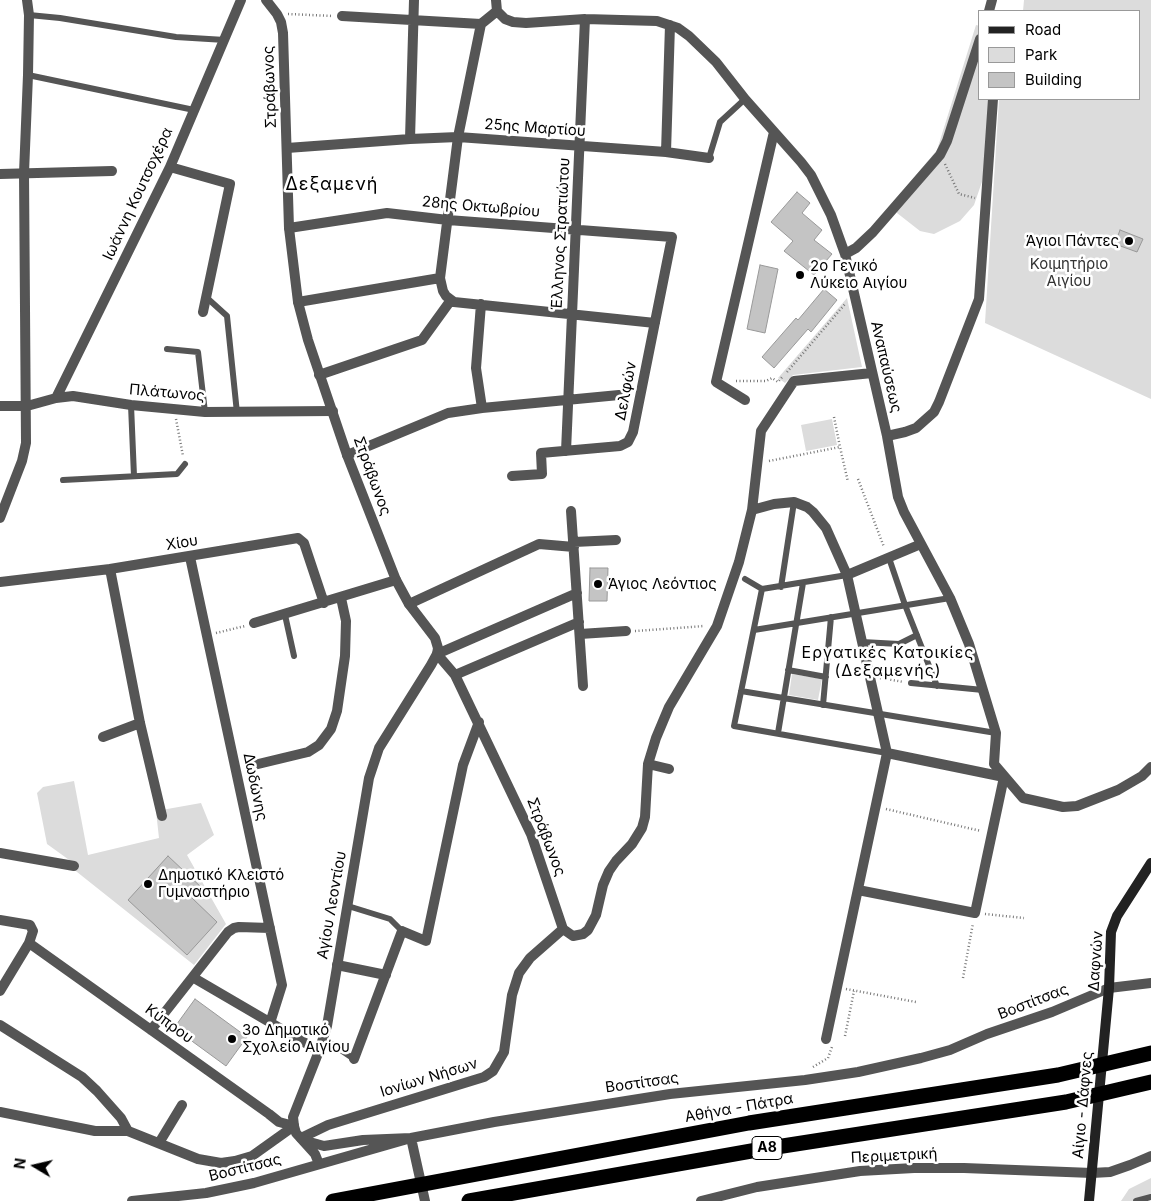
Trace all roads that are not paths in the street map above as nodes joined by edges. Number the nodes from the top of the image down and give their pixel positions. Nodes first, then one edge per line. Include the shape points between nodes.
1 (27, 0) edge
2 (241, 0) edge
3 (266, 0) edge
4 (414, 0) edge
5 (496, 5) edge
6 (29, 15) junction
7 (342, 16) road end
8 (585, 19) junction
9 (414, 20) junction
10 (482, 24) junction
11 (670, 25) junction
12 (225, 40) junction
13 (978, 45) edge
14 (28, 76) junction
15 (745, 99) junction
16 (994, 100) edge
17 (194, 110) junction
18 (774, 132) junction
19 (458, 138) junction
20 (410, 139) junction
21 (581, 146) junction
22 (287, 148) junction
23 (666, 152) junction
24 (709, 158) joint
25 (170, 167) junction
26 (112, 171) dead end
27 (24, 173) junction
28 (0, 174) edge
29 (448, 220) junction
30 (289, 228) junction
31 (576, 230) junction
32 (672, 237) joint
33 (845, 254) junction
34 (440, 278) junction
35 (206, 297) junction
36 (449, 298) junction
37 (298, 302) junction
38 (481, 304) junction
39 (203, 312) dead end
40 (572, 314) junction
41 (655, 323) junction
42 (167, 349) dead end
43 (872, 372) junction
44 (319, 376) junction
45 (619, 395) dead end
46 (56, 398) junction
47 (568, 400) junction
48 (745, 400) dead end
49 (131, 405) junction
50 (0, 406) edge
51 (27, 406) junction
52 (482, 408) junction
53 (333, 411) junction
54 (205, 412) junction
55 (236, 413) junction
56 (887, 436) junction
57 (566, 451) junction
58 (347, 455) junction
59 (185, 464) road end
60 (134, 476) junction
61 (512, 476) dead end
62 (63, 480) dead end
63 (794, 502) junction
64 (752, 510) junction
65 (571, 511) dead end
66 (0, 518) edge
67 (616, 540) dead end
68 (574, 544) junction
69 (921, 544) junction
70 (190, 557) junction
71 (889, 558) junction
72 (110, 569) junction
73 (847, 575) junction
74 (745, 579) dead end
75 (396, 580) junction
76 (0, 582) edge
77 (803, 584) junction
78 (781, 587) junction
79 (762, 590) junction
80 (577, 593) junction
81 (341, 598) junction
82 (950, 598) junction
83 (324, 603) junction
84 (409, 604) junction
85 (905, 605) junction
86 (855, 613) junction
87 (285, 615) junction
88 (831, 618) junction
89 (579, 622) junction
90 (796, 623) junction
91 (254, 624) road end
92 (754, 630) junction
93 (626, 631) road end
94 (580, 634) junction
95 (917, 635) junction
96 (862, 642) junction
97 (437, 654) junction
98 (294, 656) dead end
99 (788, 670) junction
100 (455, 675) junction
101 (826, 677) junction
102 (911, 683) road end
103 (583, 686) dead end
104 (937, 686) junction
105 (983, 690) junction
106 (742, 691) junction
107 (784, 698) junction
108 (823, 705) junction
109 (878, 713) junction
110 (479, 722) junction
111 (140, 723) junction
112 (778, 733) junction
113 (996, 733) junction
114 (104, 737) dead end
115 (887, 753) junction
116 (648, 764) junction
117 (254, 765) dead end
118 (1151, 767) edge
119 (669, 769) dead end
120 (1004, 777) junction
121 (162, 816) dead end
122 (0, 853) edge
123 (1151, 864) edge
124 (74, 866) dead end
125 (858, 890) junction
126 (348, 906) junction
127 (0, 920) edge
128 (270, 928) junction
129 (563, 929) junction
130 (402, 931) junction
131 (29, 943) junction
132 (337, 965) junction
133 (386, 975) junction
134 (194, 978) junction
135 (1151, 984) edge
136 (1109, 988) junction
137 (0, 990) edge
138 (1107, 1011) joint
139 (270, 1023) junction
140 (0, 1024) edge
141 (151, 1030) junction
142 (323, 1038) junction
143 (830, 1040) road end
144 (319, 1051) junction
145 (1151, 1053) edge
146 (354, 1059) joint
147 (1151, 1082) edge
148 (182, 1104) dead end
149 (0, 1112) edge
150 (294, 1126) junction
151 (128, 1131) junction
152 (412, 1138) junction
153 (303, 1140) junction
154 (159, 1143) junction
155 (1151, 1156) edge
156 (319, 1164) junction
157 (1092, 1173) junction
158 (1151, 1197) edge
159 (722, 1199) edge
160 (132, 1201) edge
161 (333, 1201) edge
162 (425, 1201) edge
163 (469, 1201) edge
164 (701, 1201) edge
165 (1089, 1201) edge
166 (1136, 1201) edge

1 - 6 street
2 - 12 street, Ιωάννη Κουτσοχέρα
3 - 22 street, Στράβωνος via 281,22
4 - 9 street
5 - 8 street, Αναπαύσεως via 504,19 519,23
5 - 10 street
6 - 12 lane via 176,37
6 - 14 street
7 - 9 street
8 - 11 street, Αναπαύσεως via 657,21
8 - 21 street, Έλληνος Στρατιώτου
9 - 10 street
9 - 20 street
10 - 19 street
11 - 15 street, Αναπαύσεως via 690,36
11 - 23 street
12 - 17 street, Ιωάννη Κουτσοχέρα
13 - 33 street via 940,155 873,232
14 - 17 lane
14 - 27 street
15 - 18 street, Αναπαύσεως
15 - 24 lane, 25ης Μαρτίου via 720,122
16 - 56 street via 979,299 940,402 929,418 916,428
17 - 25 street, Ιωάννη Κουτσοχέρα
18 - 33 street, Αναπαύσεως via 811,175 831,215
18 - 48 street via 716,382
19 - 20 street, 25ης Μαρτίου
19 - 21 street, 25ης Μαρτίου
19 - 29 street
20 - 22 street, 25ης Μαρτίου
21 - 23 street, 25ης Μαρτίου
21 - 31 street, Έλληνος Στρατιώτου
22 - 30 street, Στράβωνος
23 - 24 street, 25ης Μαρτίου
25 - 35 street via 230,184
25 - 46 street, Ιωάννη Κουτσοχέρα
26 - 27 street
27 - 28 street
27 - 51 street
29 - 30 street, 28ης Οκτωβρίου via 387,213
29 - 31 street, 28ης Οκτωβρίου
29 - 34 street
30 - 37 street, Στράβωνος
31 - 32 street, 28ης Οκτωβρίου
31 - 40 street, Έλληνος Στρατιώτου
32 - 41 street, Δελφών
33 - 43 street, Αναπαύσεως
34 - 36 street via 442,291
34 - 37 street
35 - 39 street
35 - 55 lane via 227,316
36 - 38 street via 454,302
36 - 44 street via 422,340
37 - 44 street, Στράβωνος
38 - 40 street
38 - 52 street via 476,368
40 - 41 street
40 - 47 street, Έλληνος Στρατιώτου
41 - 57 street, Δελφών via 633,432 628,442 620,446
42 - 54 lane via 198,352
43 - 56 street, Αναπαύσεως
43 - 64 street via 794,381 761,431
44 - 53 street, Στράβωνος
45 - 47 street
46 - 49 street, Πλάτωνος via 73,396
46 - 51 street, Πλάτωνος
47 - 52 street
47 - 57 street, Έλληνος Στρατιώτου
49 - 54 street, Πλάτωνος
49 - 60 lane
50 - 51 street, Πλάτωνος
51 - 66 street via 24,452
52 - 58 street via 448,413
53 - 55 street, Πλάτωνος
53 - 58 street, Στράβωνος
54 - 55 street, Πλάτωνος
56 - 69 street, Αναπαύσεως via 898,497
57 - 61 street, Δελφών via 541,453 542,474
58 - 75 street, Στράβωνος
59 - 60 lane via 177,474
60 - 62 lane
63 - 64 street
63 - 73 street via 807,507 826,528
63 - 78 lane
64 - 116 street via 739,562 717,626 669,707
65 - 68 street
67 - 68 street
68 - 80 street
68 - 84 street via 539,544
69 - 71 street
69 - 82 street, Αναπαύσεως
70 - 72 street, Χίου
70 - 83 street, Χίου via 298,538 304,543
70 - 128 street, Δωδώνης
71 - 73 street
71 - 85 lane
72 - 76 street, Χίου
72 - 111 street
73 - 77 lane
73 - 86 street
74 - 79 lane
75 - 81 street
75 - 84 street, Στράβωνος
77 - 78 lane
77 - 90 lane
78 - 79 lane
79 - 92 lane
80 - 89 street
80 - 97 street
81 - 83 street
81 - 117 street via 346,620 345,656 337,711 331,729 319,745 308,752
82 - 85 lane
82 - 105 street, Αναπαύσεως
83 - 87 street
84 - 97 street, Στράβωνος via 435,638
85 - 86 lane
85 - 95 lane
86 - 88 lane
86 - 96 street
87 - 91 street
87 - 98 lane
88 - 90 lane
88 - 101 lane
89 - 94 street
89 - 100 street
90 - 92 lane
90 - 99 lane
92 - 106 lane
93 - 94 street
94 - 103 street
95 - 96 lane via 898,644
95 - 104 lane
96 - 109 street
97 - 100 street, Στράβωνος
97 - 126 street, Αγίου Λεοντίου via 384,737 375,757
99 - 101 lane
99 - 107 lane
100 - 110 street, Στράβωνος
101 - 108 lane
102 - 104 lane
104 - 105 lane
105 - 113 street, Αναπαύσεως
106 - 107 lane
106 - 112 lane via 734,726
107 - 108 lane
107 - 112 lane
108 - 109 lane
109 - 113 lane
109 - 115 street
110 - 129 street, Στράβωνος via 531,834
110 - 130 street via 463,765 426,941
111 - 114 street
111 - 121 street
112 - 115 lane
113 - 120 street, Αναπαύσεως via 994,764
115 - 120 street
115 - 125 street
116 - 119 street
116 - 129 street via 645,817 640,832 609,871 596,915 588,930 573,936
118 - 120 street, Αναπαύσεως via 1118,790 1071,807 1023,798
120 - 125 street via 975,913
122 - 124 street
123 - 136 main road, Δαφνών via 1114,923 1110,937
125 - 143 street via 837,987
126 - 130 lane via 390,919
126 - 132 street, Αγίου Λεοντίου
127 - 131 street via 30,925 33,931
128 - 134 street via 234,928
128 - 139 street, Δωδώνης via 282,985
129 - 153 street, Ιονίων Νήσων via 530,958 519,973 512,995 504,1052 493,1072 328,1125
130 - 133 street
131 - 137 street
131 - 141 street, Κύπρου
132 - 133 street
132 - 142 street, Αγίου Λεοντίου
133 - 146 street
134 - 139 street
134 - 141 street
135 - 136 street, Βοστίτσας
136 - 138 main road, Δαφνών
136 - 152 street, Βοστίτσας via 936,1054 858,1072 670,1094
138 - 157 main road, Αίγιο - Δάφνες
139 - 144 street
140 - 151 street via 82,1077 122,1118
141 - 150 street, Κύπρου via 274,1118
142 - 144 street, Αγίου Λεοντίου
142 - 146 lane
144 - 150 street, Αγίου Λεοντίου via 294,1113
145 - 161 highway, Αθήνα - Πάτρα / Α8 via 1058,1075 749,1123
147 - 163 highway, Α8 via 1066,1102 757,1150
148 - 154 street
149 - 151 street via 95,1131
150 - 153 street
150 - 154 street via 256,1154 227,1163 204,1160
151 - 154 street
152 - 153 street via 324,1146
152 - 156 street, Βοστίτσας
152 - 162 street
153 - 156 street
155 - 157 street, Περιμετρική via 1110,1172
156 - 160 street, Βοστίτσας via 206,1193
157 - 159 street, Περιμετρική via 956,1168 860,1171 758,1188
157 - 165 main road, Αίγιο - Δάφνες
158 - 166 lane
159 - 164 street, Περιμετρική

